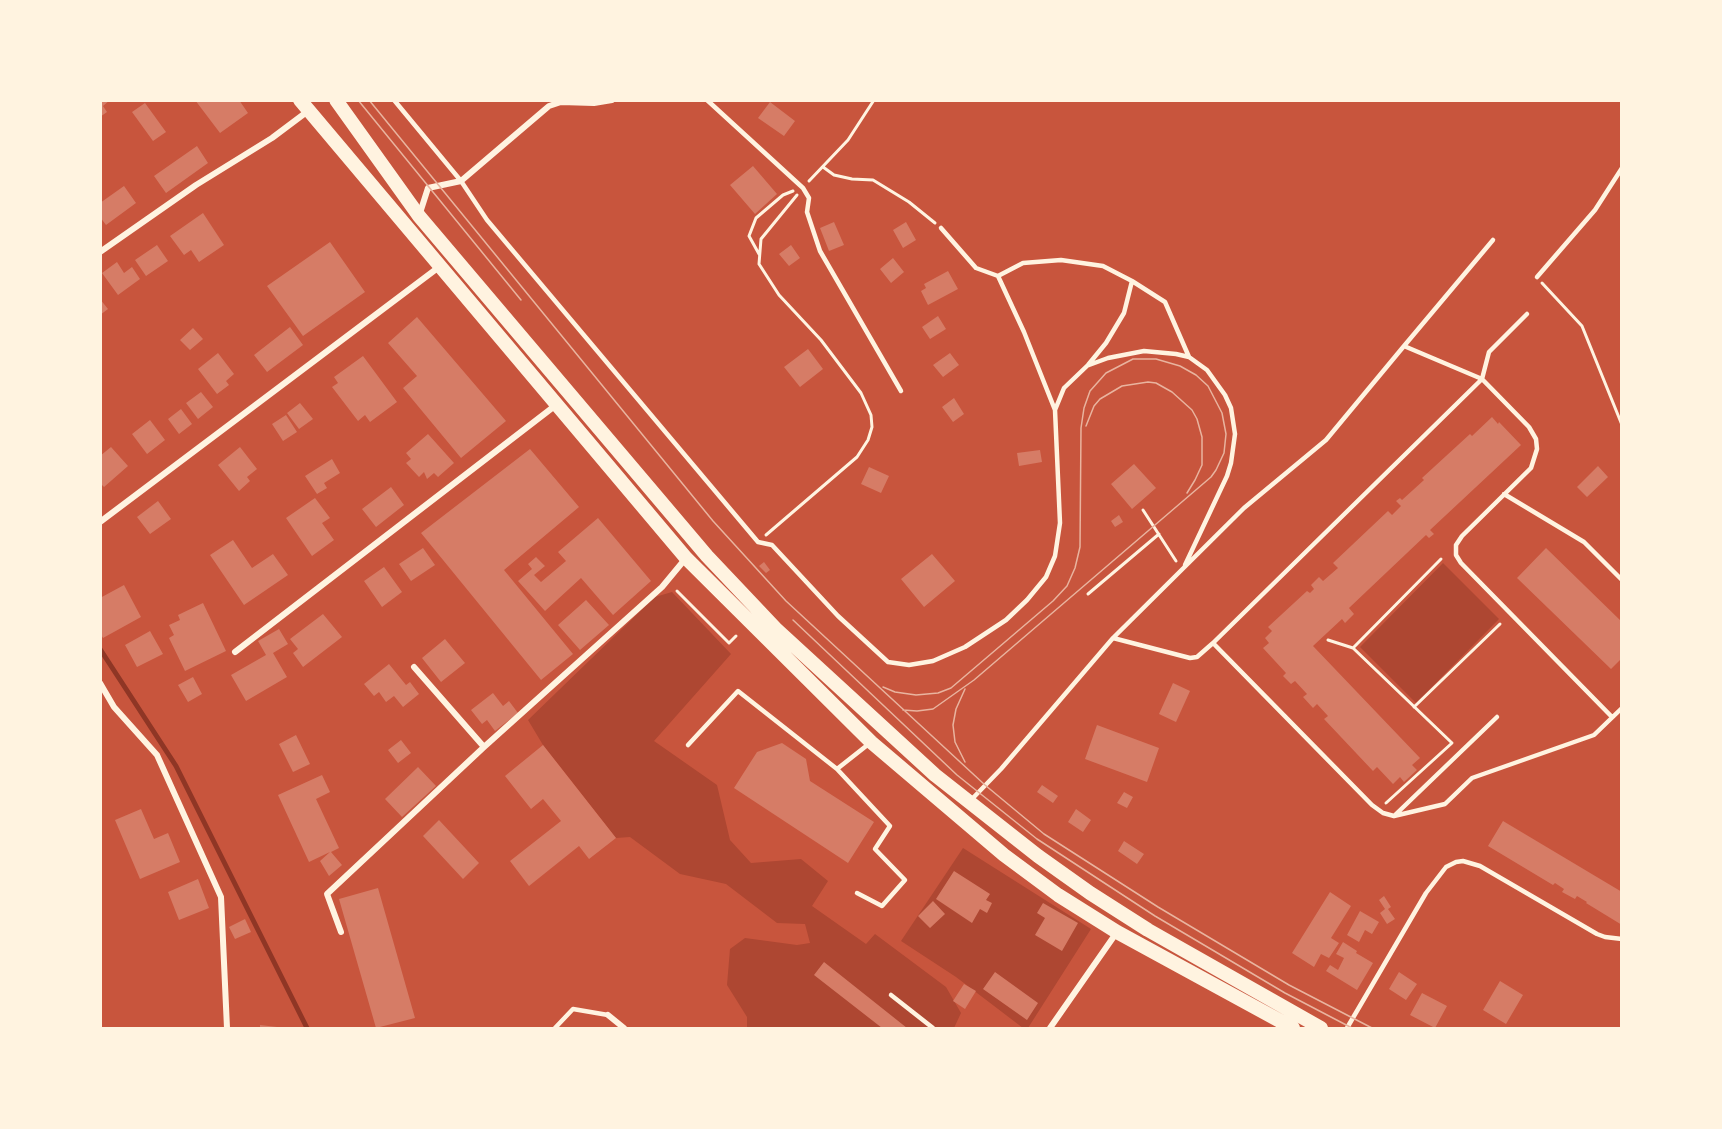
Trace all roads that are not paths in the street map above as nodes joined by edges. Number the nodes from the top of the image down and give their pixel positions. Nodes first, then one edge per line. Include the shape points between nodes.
1 (336, 100) edge
2 (394, 100) edge
3 (612, 100) edge
4 (707, 100) edge
5 (304, 106) edge
6 (1622, 168) edge
7 (461, 182) junction
8 (419, 216) junction
9 (940, 228) road end
10 (1493, 240) dead end
11 (100, 252) edge
12 (439, 267) junction
13 (998, 276) junction
14 (1537, 277) road end
15 (1132, 280) junction
16 (1527, 314) dead end
17 (1404, 346) junction
18 (1189, 357) junction
19 (1088, 365) junction
20 (1482, 379) junction
21 (902, 391) dead end
22 (556, 404) junction
23 (1054, 410) junction
24 (1504, 494) junction
25 (100, 522) edge
26 (686, 558) junction
27 (1182, 570) junction
28 (1622, 580) edge
29 (1113, 638) junction
30 (1213, 643) junction
31 (235, 652) dead end
32 (414, 667) dead end
33 (100, 683) edge
34 (1622, 708) edge
35 (1497, 717) dead end
36 (1612, 717) junction
37 (871, 742) junction
38 (688, 745) dead end
39 (484, 747) junction
40 (837, 769) junction
41 (969, 802) junction
42 (1394, 816) junction
43 (856, 893) dead end
44 (341, 932) dead end
45 (1117, 932) junction
46 (1622, 939) edge
47 (891, 995) dead end
48 (608, 1015) joint
49 (227, 1029) edge
50 (555, 1029) edge
51 (624, 1029) edge
52 (933, 1029) edge
53 (1050, 1029) edge
54 (1293, 1029) edge
55 (1321, 1029) edge
56 (1347, 1029) edge

1 - 8 main road
2 - 7 lane
3 - 7 street via 549,106
4 - 21 lane via 803,188 809,198 807,212 820,251
5 - 11 street via 272,138
5 - 12 main road
6 - 14 lane via 1595,210
7 - 8 street via 428,188
7 - 23 lane via 487,220 758,542 772,545 838,616 888,662 909,665 947,656 1006,620 1038,587 1051,567 1059,538
8 - 41 main road via 749,602 900,744
9 - 13 lane via 976,268
10 - 17 lane
12 - 22 main road
12 - 25 street
13 - 15 lane via 1023,263 1061,260 1103,266
13 - 23 lane
15 - 18 lane via 1165,302
15 - 19 lane via 1124,313
16 - 20 lane via 1489,352
17 - 20 lane
17 - 27 lane via 1326,441 1244,508
18 - 19 lane via 1144,351
18 - 27 lane via 1218,382 1231,408 1235,434 1227,476
19 - 23 lane via 1064,388
20 - 24 lane via 1536,439 1536,457 1530,468
20 - 30 lane
22 - 26 main road
22 - 31 street
24 - 28 lane via 1584,542
24 - 36 lane via 1462,536 1456,545 1456,555
26 - 37 main road
26 - 39 street via 662,587
27 - 29 lane
29 - 30 lane via 1190,658
29 - 41 lane
30 - 42 lane via 1378,810
32 - 39 street
33 - 49 street via 114,707 157,755 221,897
34 - 36 lane
35 - 42 lane
36 - 42 lane via 1594,735 1472,778 1445,804
37 - 40 lane
37 - 45 main road via 1004,855
38 - 40 lane via 738,691
39 - 44 street via 327,894
40 - 43 lane via 890,826 875,849 904,880 882,906
41 - 55 main road via 1089,893
45 - 53 street
45 - 54 main road
46 - 56 lane via 1597,934 1480,866 1456,862 1446,867 1426,893
47 - 52 lane
48 - 50 lane via 573,1009
48 - 51 street

